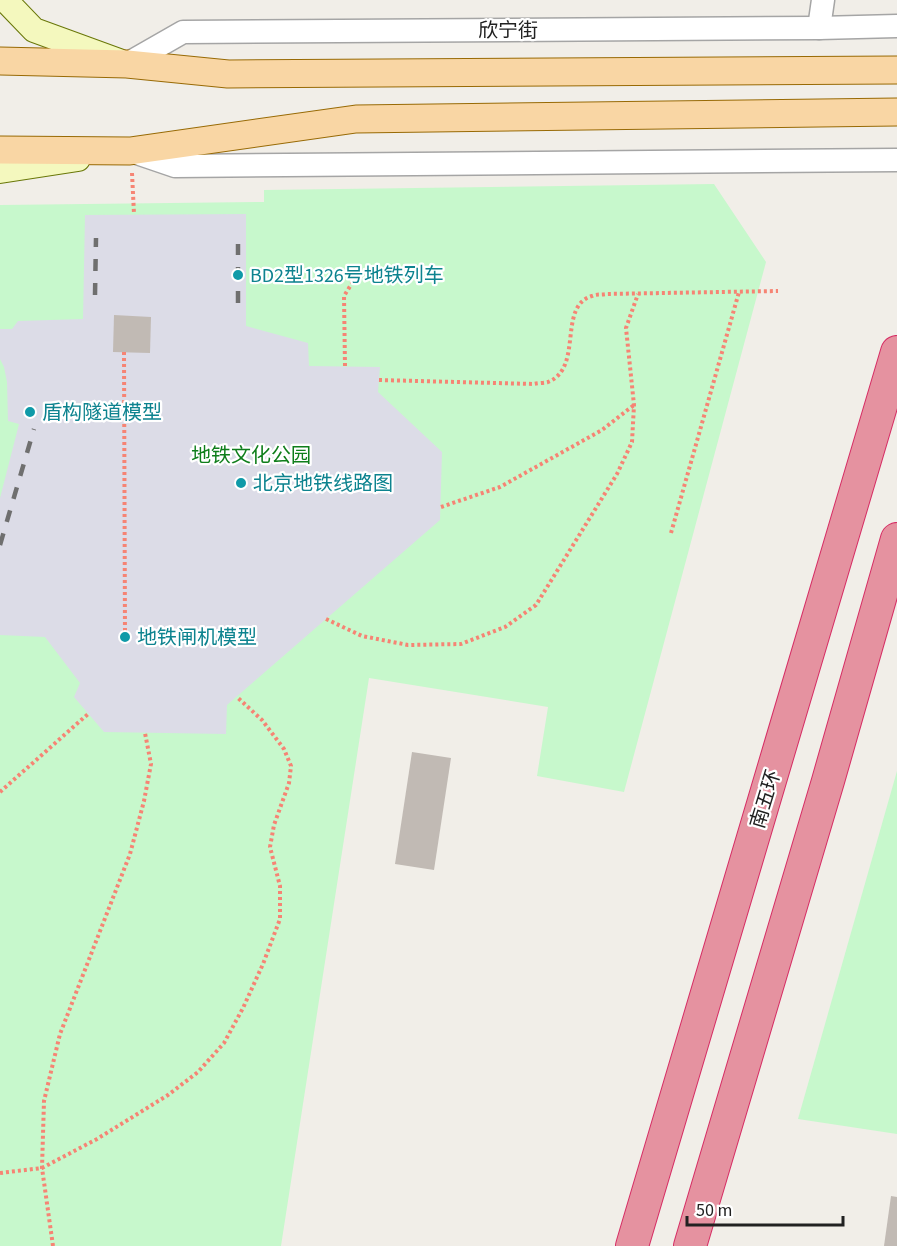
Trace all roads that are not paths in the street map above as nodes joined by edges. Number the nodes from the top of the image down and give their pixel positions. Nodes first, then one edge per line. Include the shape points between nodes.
1 (7, 0) edge
2 (824, 0) edge
3 (897, 26) edge
4 (819, 28) junction
5 (0, 61) edge
6 (127, 64) junction
7 (897, 70) edge
8 (897, 112) edge
9 (0, 150) edge
10 (130, 151) junction
11 (897, 160) edge
12 (0, 171) edge
13 (897, 352) edge
14 (897, 540) edge
15 (632, 1246) edge
16 (690, 1246) edge

1 - 6 main road via 34,30
2 - 4 street
3 - 4 street, 欣宁街
4 - 6 street, 欣宁街 via 183,32
5 - 6 main road
6 - 7 main road via 228,74
8 - 10 main road via 356,119
9 - 10 main road
10 - 11 street via 175,166
10 - 12 main road
13 - 15 highway, 南五环
14 - 16 highway

